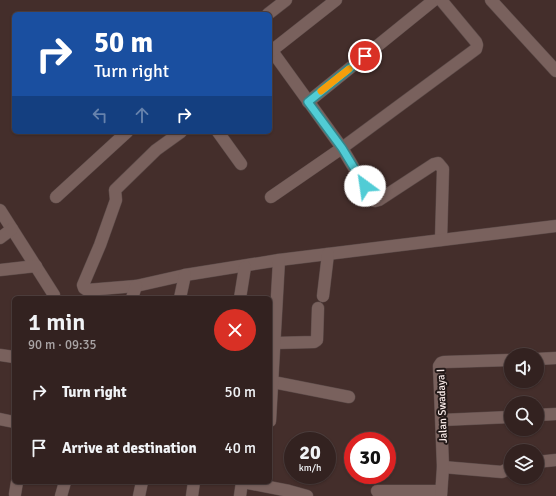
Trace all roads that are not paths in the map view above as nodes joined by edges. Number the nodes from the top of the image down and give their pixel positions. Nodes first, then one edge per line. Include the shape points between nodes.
1 (336, 0) edge
2 (434, 0) edge
3 (440, 0) edge
4 (491, 0) edge
5 (281, 2) edge
6 (270, 12) edge
7 (272, 51) edge
8 (272, 53) edge
9 (556, 71) edge
10 (308, 102) junction
11 (125, 134) edge
12 (178, 134) edge
13 (219, 134) edge
14 (342, 148) junction
15 (241, 164) dead end
16 (56, 196) dead end
17 (271, 197) dead end
18 (0, 210) edge
19 (556, 226) edge
20 (12, 229) junction
21 (0, 238) edge
22 (441, 240) junction
23 (328, 254) junction
24 (279, 260) junction
25 (36, 266) junction
26 (244, 267) junction
27 (0, 270) edge
28 (185, 275) junction
29 (136, 286) junction
30 (54, 295) dead end
31 (133, 296) edge
32 (180, 296) edge
33 (240, 296) edge
34 (322, 296) dead end
35 (318, 308) dead end
36 (275, 343) junction
37 (0, 356) edge
38 (12, 357) edge
39 (556, 358) edge
40 (544, 359) edge
41 (504, 360) edge
42 (273, 382) junction
43 (272, 395) edge
44 (349, 397) dead end
45 (556, 414) edge
46 (544, 415) edge
47 (504, 417) edge
48 (0, 418) edge
49 (442, 420) junction
50 (12, 421) edge
51 (556, 460) edge
52 (544, 461) edge
53 (444, 467) junction
54 (504, 471) edge
55 (17, 484) edge
56 (64, 484) edge
57 (142, 484) edge
58 (194, 484) edge
59 (243, 484) edge
60 (265, 484) edge
61 (377, 491) dead end
62 (289, 493) edge
63 (441, 493) edge
64 (16, 494) dead end
65 (61, 496) edge
66 (139, 496) edge
67 (192, 496) edge
68 (240, 496) edge
69 (307, 496) edge

1 - 7 street
2 - 10 street
3 - 14 street via 476,42 477,47
4 - 9 street
5 - 6 street
8 - 10 street
10 - 14 street
11 - 16 street
12 - 29 street via 156,150 115,190 116,200 82,285 87,290
13 - 15 street
14 - 17 street
14 - 22 street via 376,201 438,163 442,169
18 - 20 street
19 - 22 street
20 - 21 street
20 - 25 street
22 - 23 street
23 - 24 street
23 - 34 street
24 - 26 street
24 - 36 street
25 - 27 street
25 - 30 street
26 - 28 street
26 - 33 street
28 - 29 street
28 - 32 street
29 - 31 street
35 - 36 street via 317,340
36 - 42 street
37 - 38 street
39 - 40 street
41 - 49 street, Jalan Swadaya I via 441,363 439,366
42 - 43 street
42 - 44 street
45 - 46 street
47 - 49 street
48 - 50 street
49 - 53 street, Jalan Swadaya I
51 - 52 street
53 - 54 street
53 - 63 street, Jalan Swadaya I
55 - 64 street
56 - 65 street
57 - 66 street
58 - 67 street
59 - 68 street
60 - 62 street
61 - 63 street
62 - 69 street

